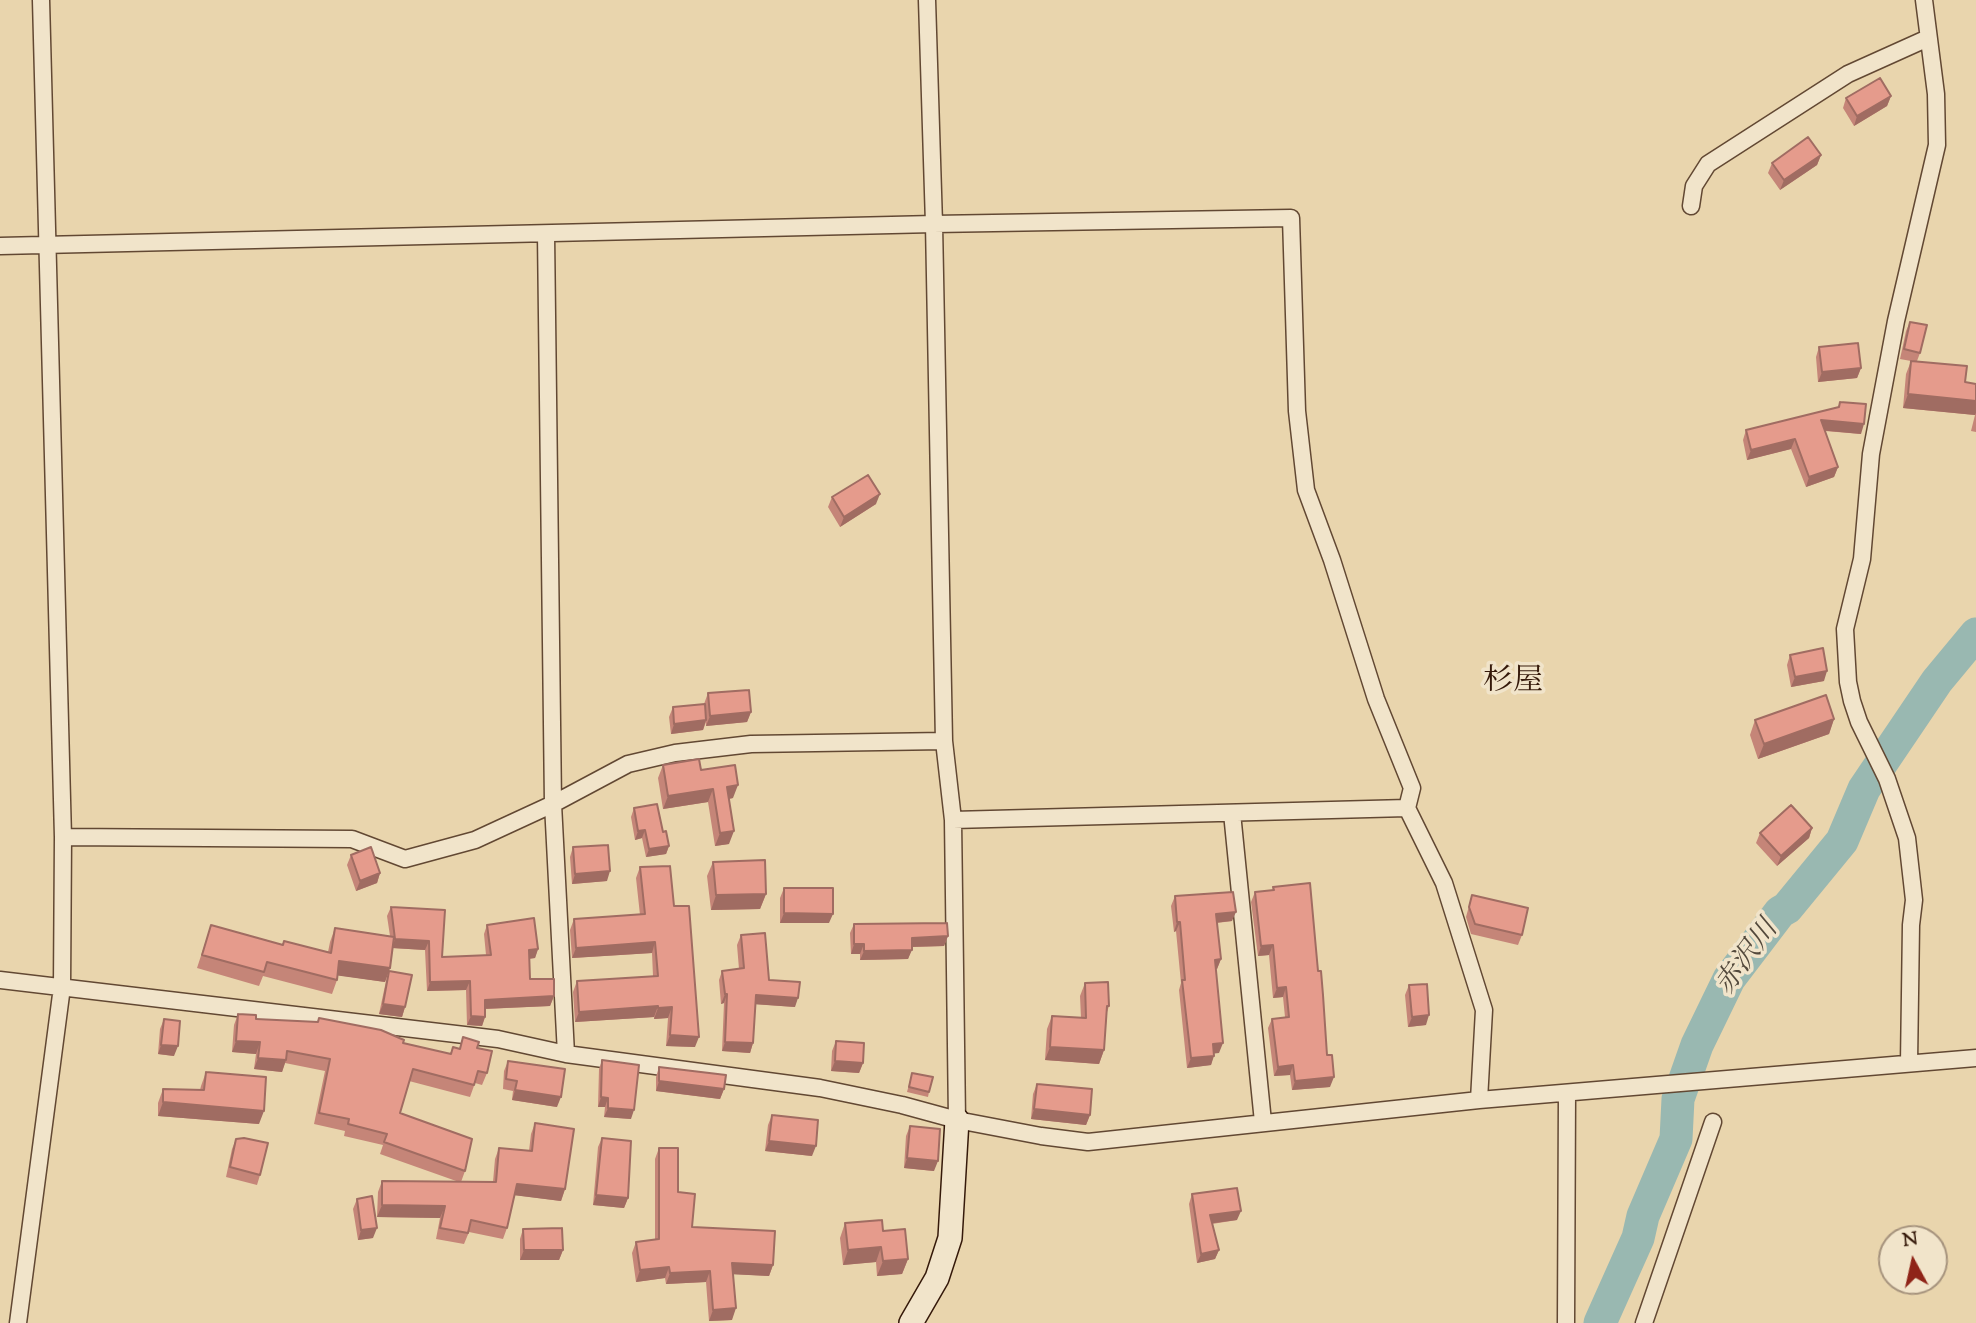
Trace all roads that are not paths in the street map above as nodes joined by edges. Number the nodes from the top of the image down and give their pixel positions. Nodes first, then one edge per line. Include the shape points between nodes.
1 (41, 0) edge
2 (927, 0) edge
3 (1924, 0) edge
4 (1928, 38) junction
5 (1690, 206) dead end
6 (934, 224) junction
7 (546, 234) junction
8 (48, 245) junction
9 (0, 246) edge
10 (944, 741) junction
11 (553, 804) junction
12 (1407, 808) junction
13 (1232, 813) junction
14 (953, 820) junction
15 (64, 837) junction
16 (0, 980) edge
17 (62, 987) junction
18 (566, 1054) junction
19 (1976, 1058) edge
20 (1909, 1063) junction
21 (1567, 1094) junction
22 (1479, 1100) junction
23 (957, 1120) junction
24 (1263, 1122) junction
25 (1713, 1122) dead end
26 (18, 1323) edge
27 (911, 1323) edge
28 (1566, 1323) edge
29 (1644, 1323) edge

1 - 8 street
2 - 6 street
3 - 4 street
4 - 5 street via 1848,74 1708,164 1694,186
4 - 20 street via 1937,145 1896,321 1871,454 1862,559 1845,629 1852,701 1907,838 1914,900
6 - 7 street
6 - 10 street
6 - 12 street via 1291,218 1297,411 1306,490 1376,699 1412,788
7 - 8 street
7 - 11 street
8 - 9 street
8 - 15 street
10 - 11 street via 751,744 675,753 628,764
10 - 14 street
11 - 15 street via 475,840 405,859 352,839
11 - 18 street
12 - 13 street
12 - 22 street via 1444,883 1484,1010
13 - 14 street
13 - 24 street
14 - 23 street
15 - 17 street
16 - 17 street
17 - 18 street via 498,1039
17 - 26 street
18 - 23 street via 820,1088
19 - 20 street
20 - 21 street
21 - 22 street
21 - 28 street
22 - 24 street
23 - 24 street via 1088,1142
23 - 27 street via 950,1238 937,1278
25 - 29 street

